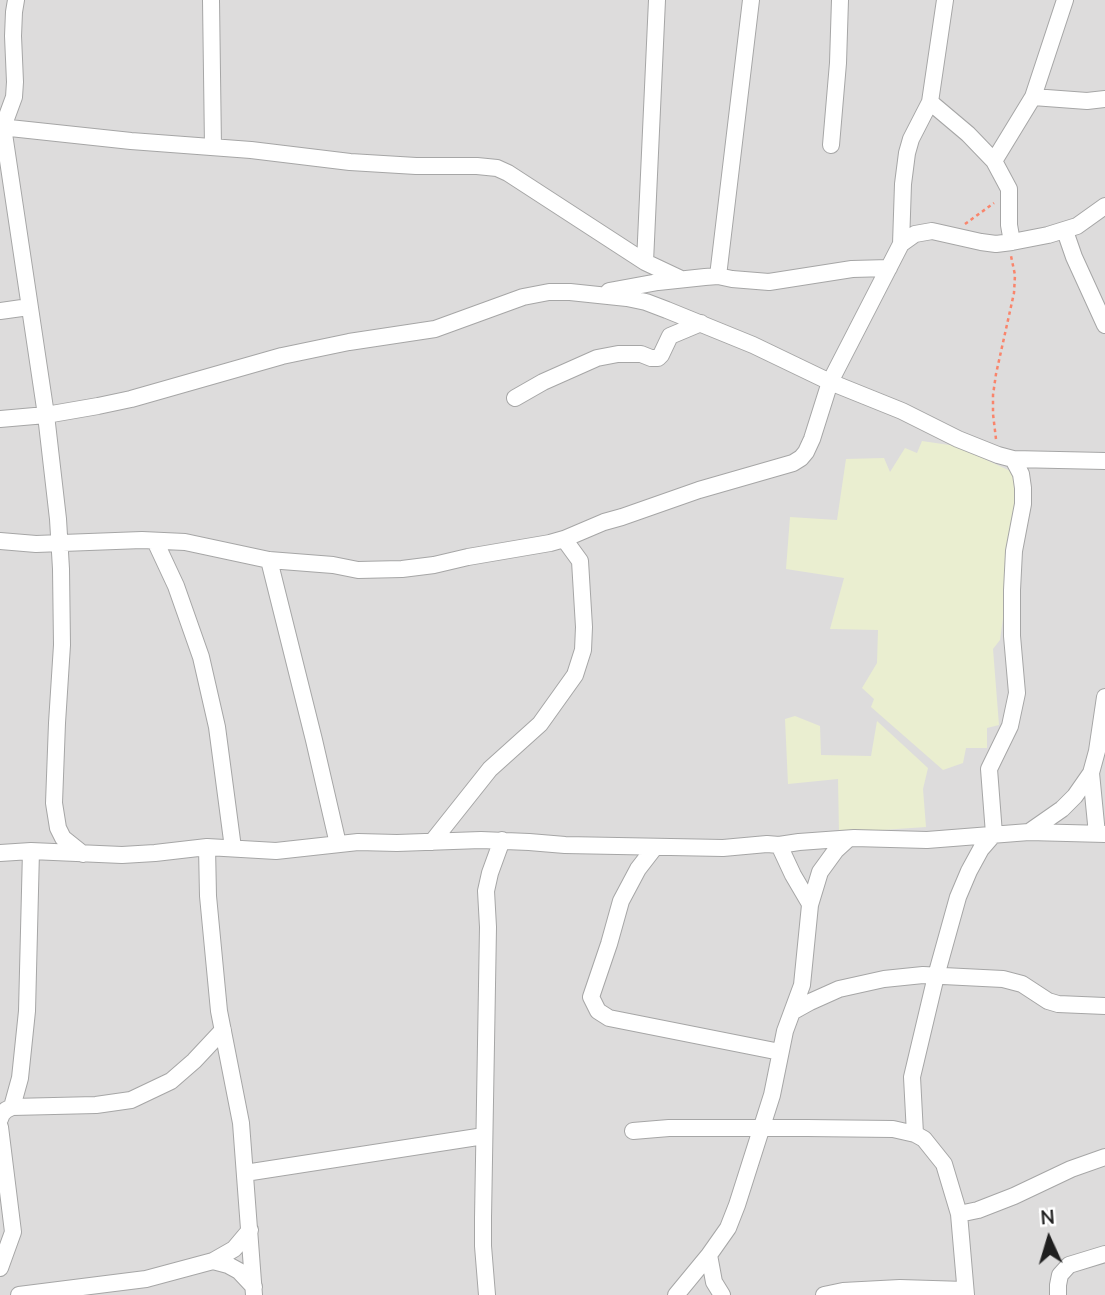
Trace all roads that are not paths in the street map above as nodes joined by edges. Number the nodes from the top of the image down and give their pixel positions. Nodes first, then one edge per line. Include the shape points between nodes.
1 (16, 0) edge
2 (211, 0) edge
3 (657, 0) edge
4 (751, 0) edge
5 (840, 0) edge
6 (945, 0) edge
7 (1065, 0) edge
8 (1033, 97) junction
9 (1105, 99) edge
10 (930, 102) junction
11 (1, 127) edge
12 (831, 145) dead end
13 (213, 147) junction
14 (994, 161) junction
15 (1105, 206) edge
16 (1065, 231) junction
17 (1012, 242) junction
18 (901, 244) junction
19 (645, 262) junction
20 (889, 268) junction
21 (718, 276) junction
22 (681, 279) junction
23 (589, 294) junction
24 (29, 307) junction
25 (0, 311) edge
26 (701, 323) junction
27 (1105, 325) edge
28 (830, 382) junction
29 (516, 398) dead end
30 (46, 415) junction
31 (0, 419) edge
32 (1006, 457) junction
33 (1105, 461) edge
34 (564, 539) junction
35 (0, 541) edge
36 (155, 541) junction
37 (58, 543) junction
38 (269, 560) junction
39 (1105, 698) edge
40 (1091, 773) junction
41 (1028, 832) junction
42 (994, 834) junction
43 (1101, 834) edge
44 (848, 839) junction
45 (502, 840) junction
46 (432, 842) junction
47 (338, 844) junction
48 (779, 845) junction
49 (207, 847) junction
50 (655, 847) junction
51 (233, 848) junction
52 (30, 851) junction
53 (0, 853) edge
54 (83, 854) junction
55 (810, 904) junction
56 (936, 976) junction
57 (1105, 1006) edge
58 (792, 1012) junction
59 (223, 1030) junction
60 (780, 1052) junction
61 (12, 1107) junction
62 (0, 1119) edge
63 (0, 1127) edge
64 (761, 1129) junction
65 (633, 1131) dead end
66 (915, 1134) junction
67 (485, 1136) junction
68 (1105, 1157) edge
69 (245, 1172) junction
70 (959, 1214) junction
71 (6, 1219) edge
72 (250, 1230) junction
73 (1105, 1254) edge
74 (709, 1255) junction
75 (213, 1261) junction
76 (0, 1268) edge
77 (254, 1291) edge
78 (965, 1292) edge
79 (19, 1295) edge
80 (487, 1295) edge
81 (676, 1295) edge
82 (722, 1295) edge
83 (824, 1295) edge
84 (1058, 1295) edge

1 - 11 street via 14,97
2 - 13 street
3 - 19 street
4 - 21 street
5 - 12 street
6 - 10 street
7 - 8 street
8 - 9 street
8 - 14 street
10 - 14 street
10 - 18 street via 907,153
11 - 13 street
11 - 24 street
13 - 19 street via 350,162 496,168
14 - 17 street via 1009,189
15 - 16 street
16 - 17 street
16 - 27 street
17 - 18 street via 981,242 932,231
18 - 20 street
19 - 22 street
20 - 21 street via 769,282
20 - 28 street
21 - 22 street
22 - 23 street
23 - 26 street via 646,302
23 - 30 street via 530,296 435,329 316,348 131,399
24 - 25 street
24 - 30 street
26 - 28 street
26 - 29 street via 670,336 658,358 618,354 597,358
28 - 32 street
28 - 34 street via 812,439 793,463 699,489
30 - 31 street
30 - 37 street
32 - 33 street
32 - 42 street via 1021,474 1023,488 1012,590 1017,693 1010,726 989,769
34 - 38 street via 381,571
34 - 46 street via 580,561 584,627 575,675 540,724 490,769
35 - 37 street
36 - 37 street
36 - 38 street via 185,542
36 - 51 street via 201,657 217,727
37 - 54 street via 62,645 54,803 63,838
38 - 47 street
39 - 40 street
40 - 41 street via 1075,796
40 - 43 street
41 - 42 street
41 - 43 street
42 - 44 street via 927,840
42 - 56 street via 981,849 958,897
44 - 48 street
44 - 55 street via 820,872
45 - 46 street
45 - 50 street
45 - 67 street via 486,891
46 - 47 street
47 - 51 street via 276,851
48 - 50 street
48 - 55 street
49 - 51 street
49 - 54 street via 138,855
49 - 59 street
50 - 60 street via 621,901 592,997 598,1011 609,1018
52 - 53 street
52 - 54 street
52 - 61 street via 27,1011
55 - 58 street via 802,985
56 - 57 street via 1003,979 1058,1004
56 - 58 street via 884,979 839,989
56 - 66 street via 912,1077
58 - 60 street
59 - 61 street via 171,1081 131,1100
59 - 69 street via 241,1122
60 - 64 street
61 - 62 street
63 - 71 street
64 - 65 street
64 - 66 street via 893,1129
64 - 74 street via 728,1228
66 - 70 street via 944,1164
67 - 69 street
67 - 80 street
68 - 70 street
69 - 72 street
70 - 78 street
71 - 76 street via 13,1231
72 - 75 street via 234,1249
72 - 77 street
73 - 84 street via 1069,1265 1060,1275
74 - 81 street
74 - 82 street via 711,1273
75 - 77 street via 239,1271
75 - 79 street via 146,1279
78 - 83 street via 900,1288

